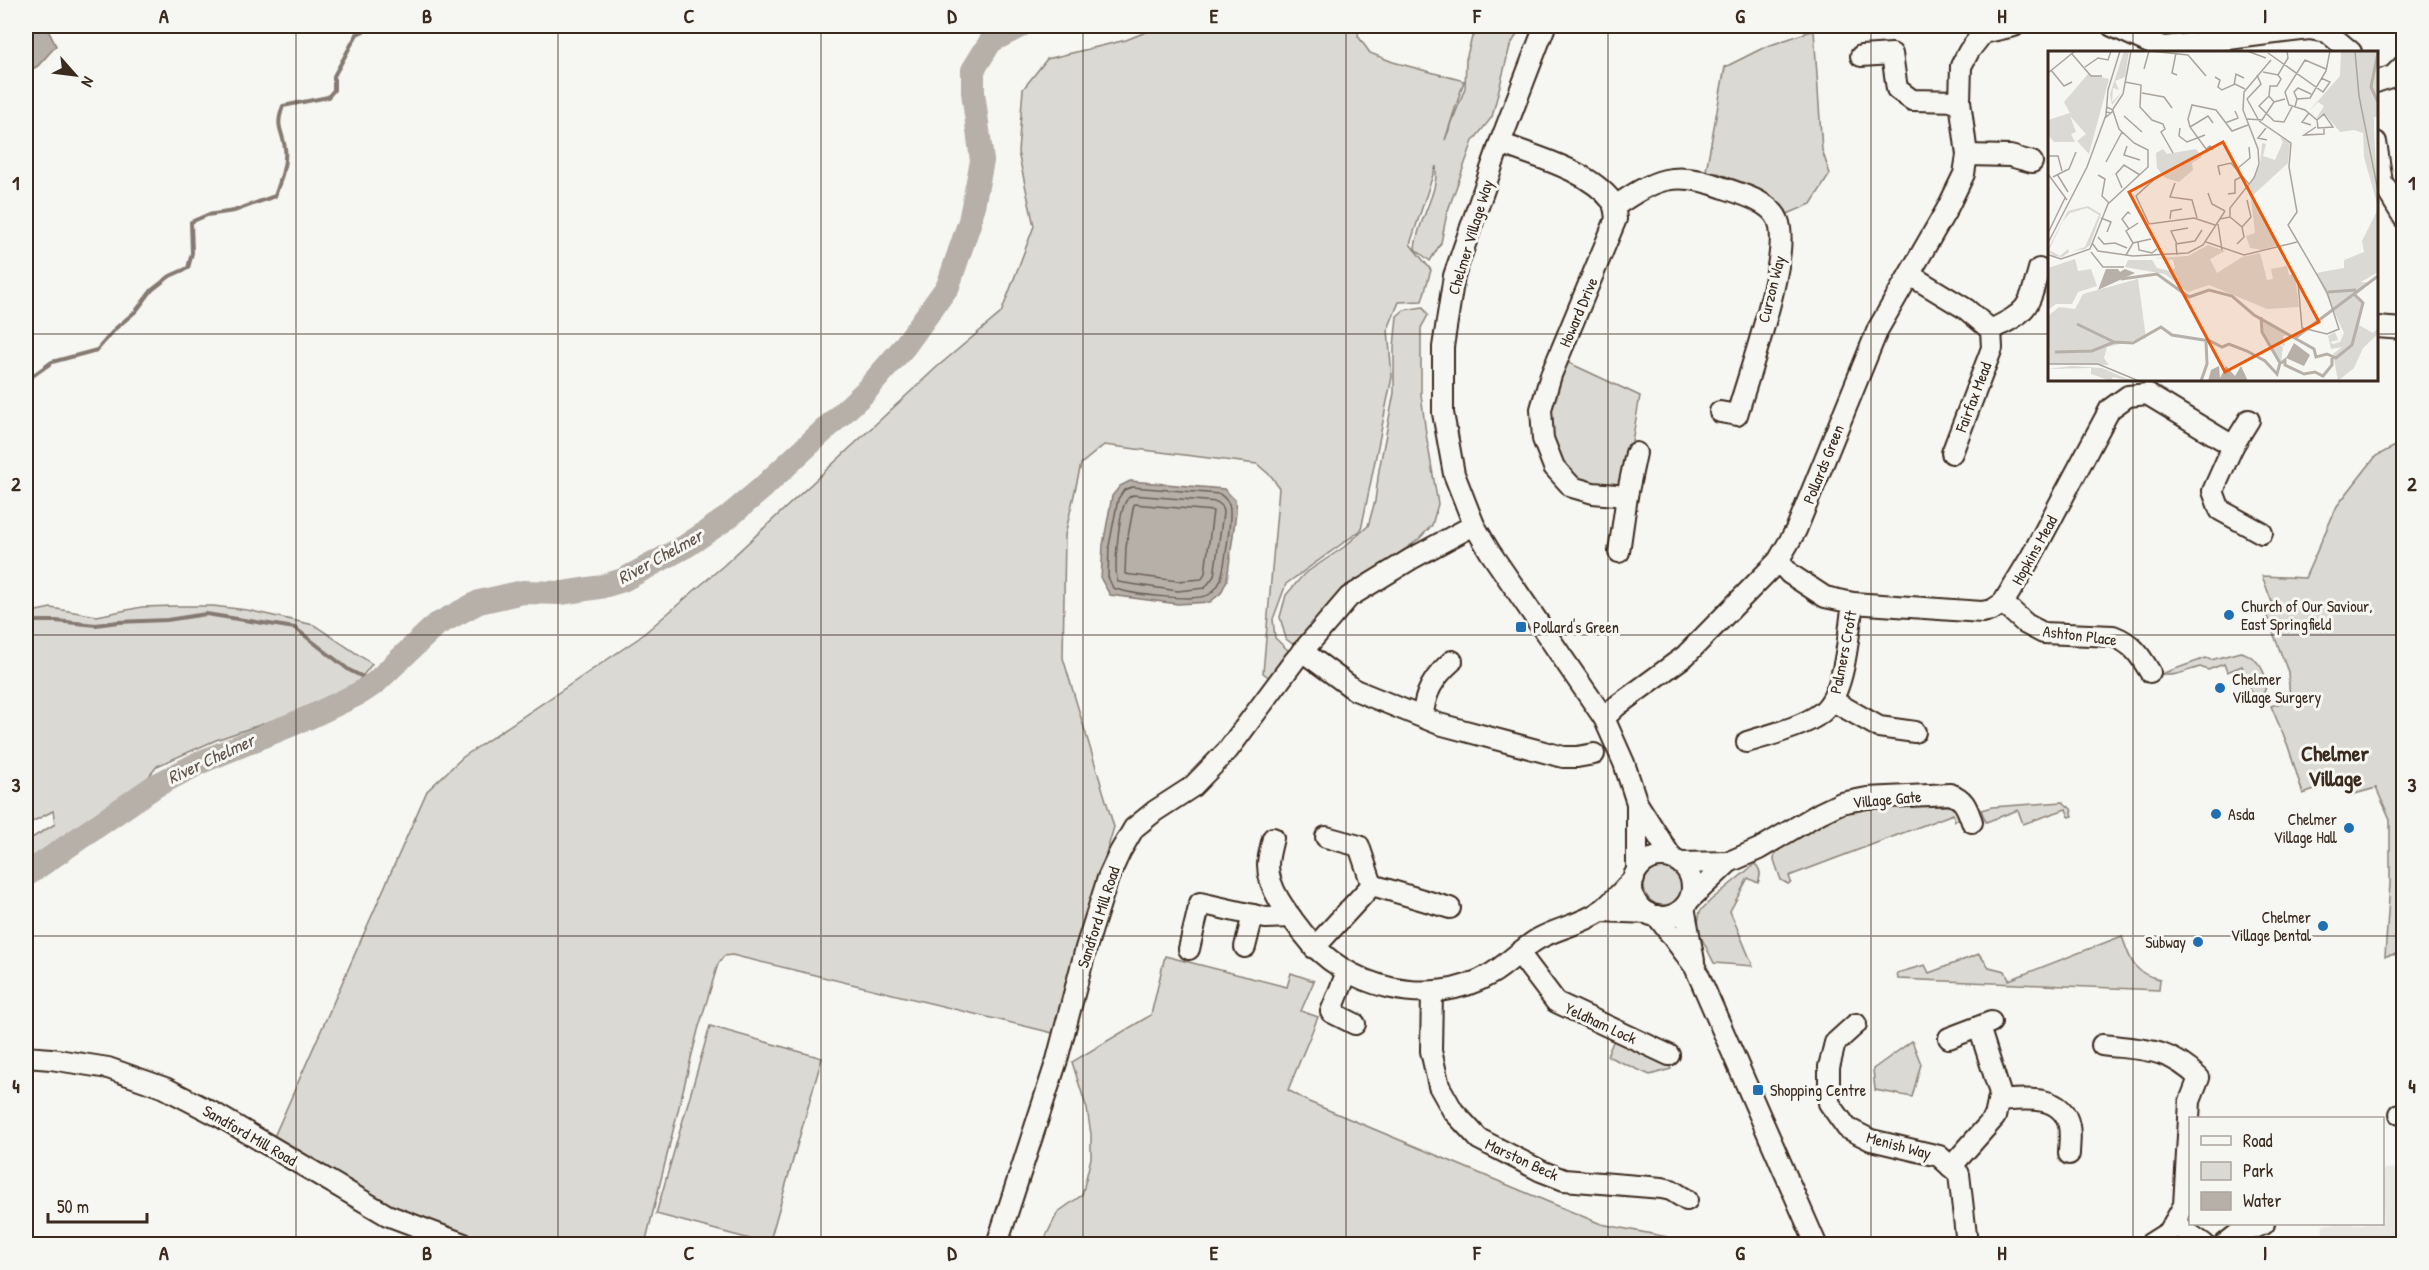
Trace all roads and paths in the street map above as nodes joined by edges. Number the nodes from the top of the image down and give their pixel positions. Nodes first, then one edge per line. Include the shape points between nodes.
1 (1545, 26) edge
2 (2014, 26) edge
3 (2112, 26) edge
4 (2202, 48) edge
5 (2350, 51) edge
6 (1861, 56) dead end
7 (2403, 65) edge
8 (2378, 81) edge
9 (1960, 101) junction
10 (1500, 143) junction
11 (1967, 155) junction
12 (2378, 155) edge
13 (2032, 162) dead end
14 (1614, 207) junction
15 (2403, 218) edge
16 (2039, 269) dead end
17 (1910, 275) junction
18 (2378, 327) edge
19 (2403, 329) edge
20 (1991, 330) junction
21 (2140, 387) edge
22 (1720, 412) dead end
23 (2249, 420) dead end
24 (2233, 446) junction
25 (1636, 453) dead end
26 (1952, 453) dead end
27 (1627, 496) junction
28 (1474, 525) junction
29 (2262, 533) dead end
30 (1619, 552) dead end
31 (1778, 561) junction
32 (1853, 603) junction
33 (2003, 603) junction
34 (1302, 651) junction
35 (1452, 661) dead end
36 (2151, 672) dead end
37 (1833, 701) junction
38 (1423, 717) junction
39 (1604, 718) junction
40 (1915, 732) dead end
41 (1748, 742) dead end
42 (1594, 754) dead end
43 (1638, 803) junction
44 (1972, 822) dead end
45 (1326, 837) dead end
46 (1273, 838) dead end
47 (1677, 861) junction
48 (1729, 862) junction
49 (1636, 875) junction
50 (1372, 885) junction
51 (1687, 903) junction
52 (1450, 908) dead end
53 (1600, 911) junction
54 (1652, 914) junction
55 (1253, 915) junction
56 (1291, 917) junction
57 (1245, 947) dead end
58 (1314, 948) junction
59 (1189, 949) dead end
60 (1519, 953) junction
61 (1695, 967) junction
62 (1347, 972) junction
63 (1432, 992) junction
64 (1355, 1024) dead end
65 (1856, 1024) dead end
66 (1949, 1038) dead end
67 (2102, 1045) dead end
68 (1670, 1055) dead end
69 (26, 1057) edge
70 (1998, 1101) junction
71 (2189, 1117) edge
72 (2189, 1118) edge
73 (2069, 1154) dead end
74 (1951, 1167) junction
75 (1687, 1200) dead end
76 (2174, 1224) junction
77 (2261, 1225) edge
78 (464, 1245) edge
79 (997, 1245) edge
80 (1816, 1245) edge
81 (1967, 1245) edge
82 (2150, 1245) edge
83 (2204, 1245) edge
84 (2225, 1245) edge

1 - 10 street, Chelmer Village Way
2 - 9 street, Pollards Green via 1983,33 1969,51 1961,66
3 - 4 street via 2165,47
4 - 5 street via 2310,29 2327,32
6 - 9 street via 1892,54 1897,89 1912,100
7 - 8 street via 2393,76
9 - 11 street, Pollards Green
10 - 14 street via 1569,169 1593,184
10 - 28 street, Chelmer Village Way via 1454,276 1443,347 1443,413 1454,474
11 - 13 street via 2010,156
11 - 17 street, Pollards Green via 1958,189
12 - 15 street via 2382,182
14 - 22 street, Curzon Way via 1641,189 1668,178 1695,178 1760,201 1778,218 1782,242 1779,269 1737,415
14 - 27 street, Howard Drive via 1616,219 1551,375 1541,409 1543,439 1554,467 1572,487
16 - 20 street via 2031,299 2020,315
17 - 20 street via 1966,309
17 - 31 street, Pollards Green via 1878,329 1796,530
18 - 19 street
20 - 26 street, Fairfax Mead via 1992,348
21 - 24 street, Hopkins Mead
21 - 33 street, Hopkins Mead via 2110,409
23 - 24 street
24 - 29 street via 2213,490 2220,510
25 - 27 street
27 - 30 street
28 - 34 street, Sandford Mill Road via 1349,597
28 - 39 street, Chelmer Village Way
31 - 32 street, Hopkins Mead via 1790,574 1825,597
31 - 39 street, Pollards Green via 1684,656
32 - 33 street, Hopkins Mead via 1982,612
32 - 37 street, Palmers Croft
33 - 36 street, Ashton Place via 2043,633 2123,639 2140,654
34 - 38 street via 1355,690
34 - 79 street, Sandford Mill Road via 1228,750 1192,787 1134,828 1120,852 1108,878 1057,1060
35 - 38 street via 1436,675 1426,696
37 - 40 street, Palmers Croft via 1879,727
37 - 41 street, Palmers Croft via 1820,714
38 - 42 street via 1563,757
39 - 43 street, Chelmer Village Way
43 - 47 street, Chelmer Village Way
43 - 49 street, Chelmer Village Way
44 - 48 street, Village Gate via 1965,802 1950,794 1867,798 1841,803
45 - 50 street via 1359,846
46 - 56 street via 1268,865 1273,888
47 - 48 street, Village Gate
47 - 49 street via 1653,858
47 - 51 street, Chelmer Village Way via 1692,880
48 - 51 street, Village Gate
49 - 53 street
49 - 54 street, Chelmer Village Way via 1635,898 1640,907
50 - 52 street
50 - 58 street
51 - 54 street via 1676,913
51 - 61 street, Chelmer Village Way
53 - 54 street
53 - 60 street via 1538,939
54 - 61 street, Chelmer Village Way
55 - 56 street
55 - 57 street
55 - 59 street via 1200,903
56 - 58 street
58 - 62 street
60 - 63 street via 1491,974 1463,986
60 - 68 street, Yeldham Lock via 1556,1002
61 - 80 street, Chelmer Village Way
62 - 63 street via 1375,984
62 - 64 street via 1330,1012
63 - 75 street, Marston Beck via 1431,1051 1439,1086 1453,1111 1479,1139 1564,1180 1662,1188
65 - 74 street, Menish Way via 1835,1043 1828,1067 1829,1103 1847,1128 1871,1140 1939,1156
66 - 70 street via 1985,1024 2000,1093
67 - 71 street via 2161,1052 2184,1063 2199,1078 2190,1101
69 - 78 street, Sandford Mill Road via 108,1068 165,1088 387,1215
70 - 73 street via 2046,1100 2060,1109 2070,1125
70 - 74 street via 1995,1117
72 - 76 street via 2184,1205
74 - 81 street, Menish Way via 1959,1174
76 - 82 street
76 - 83 street
77 - 84 street via 2239,1233

